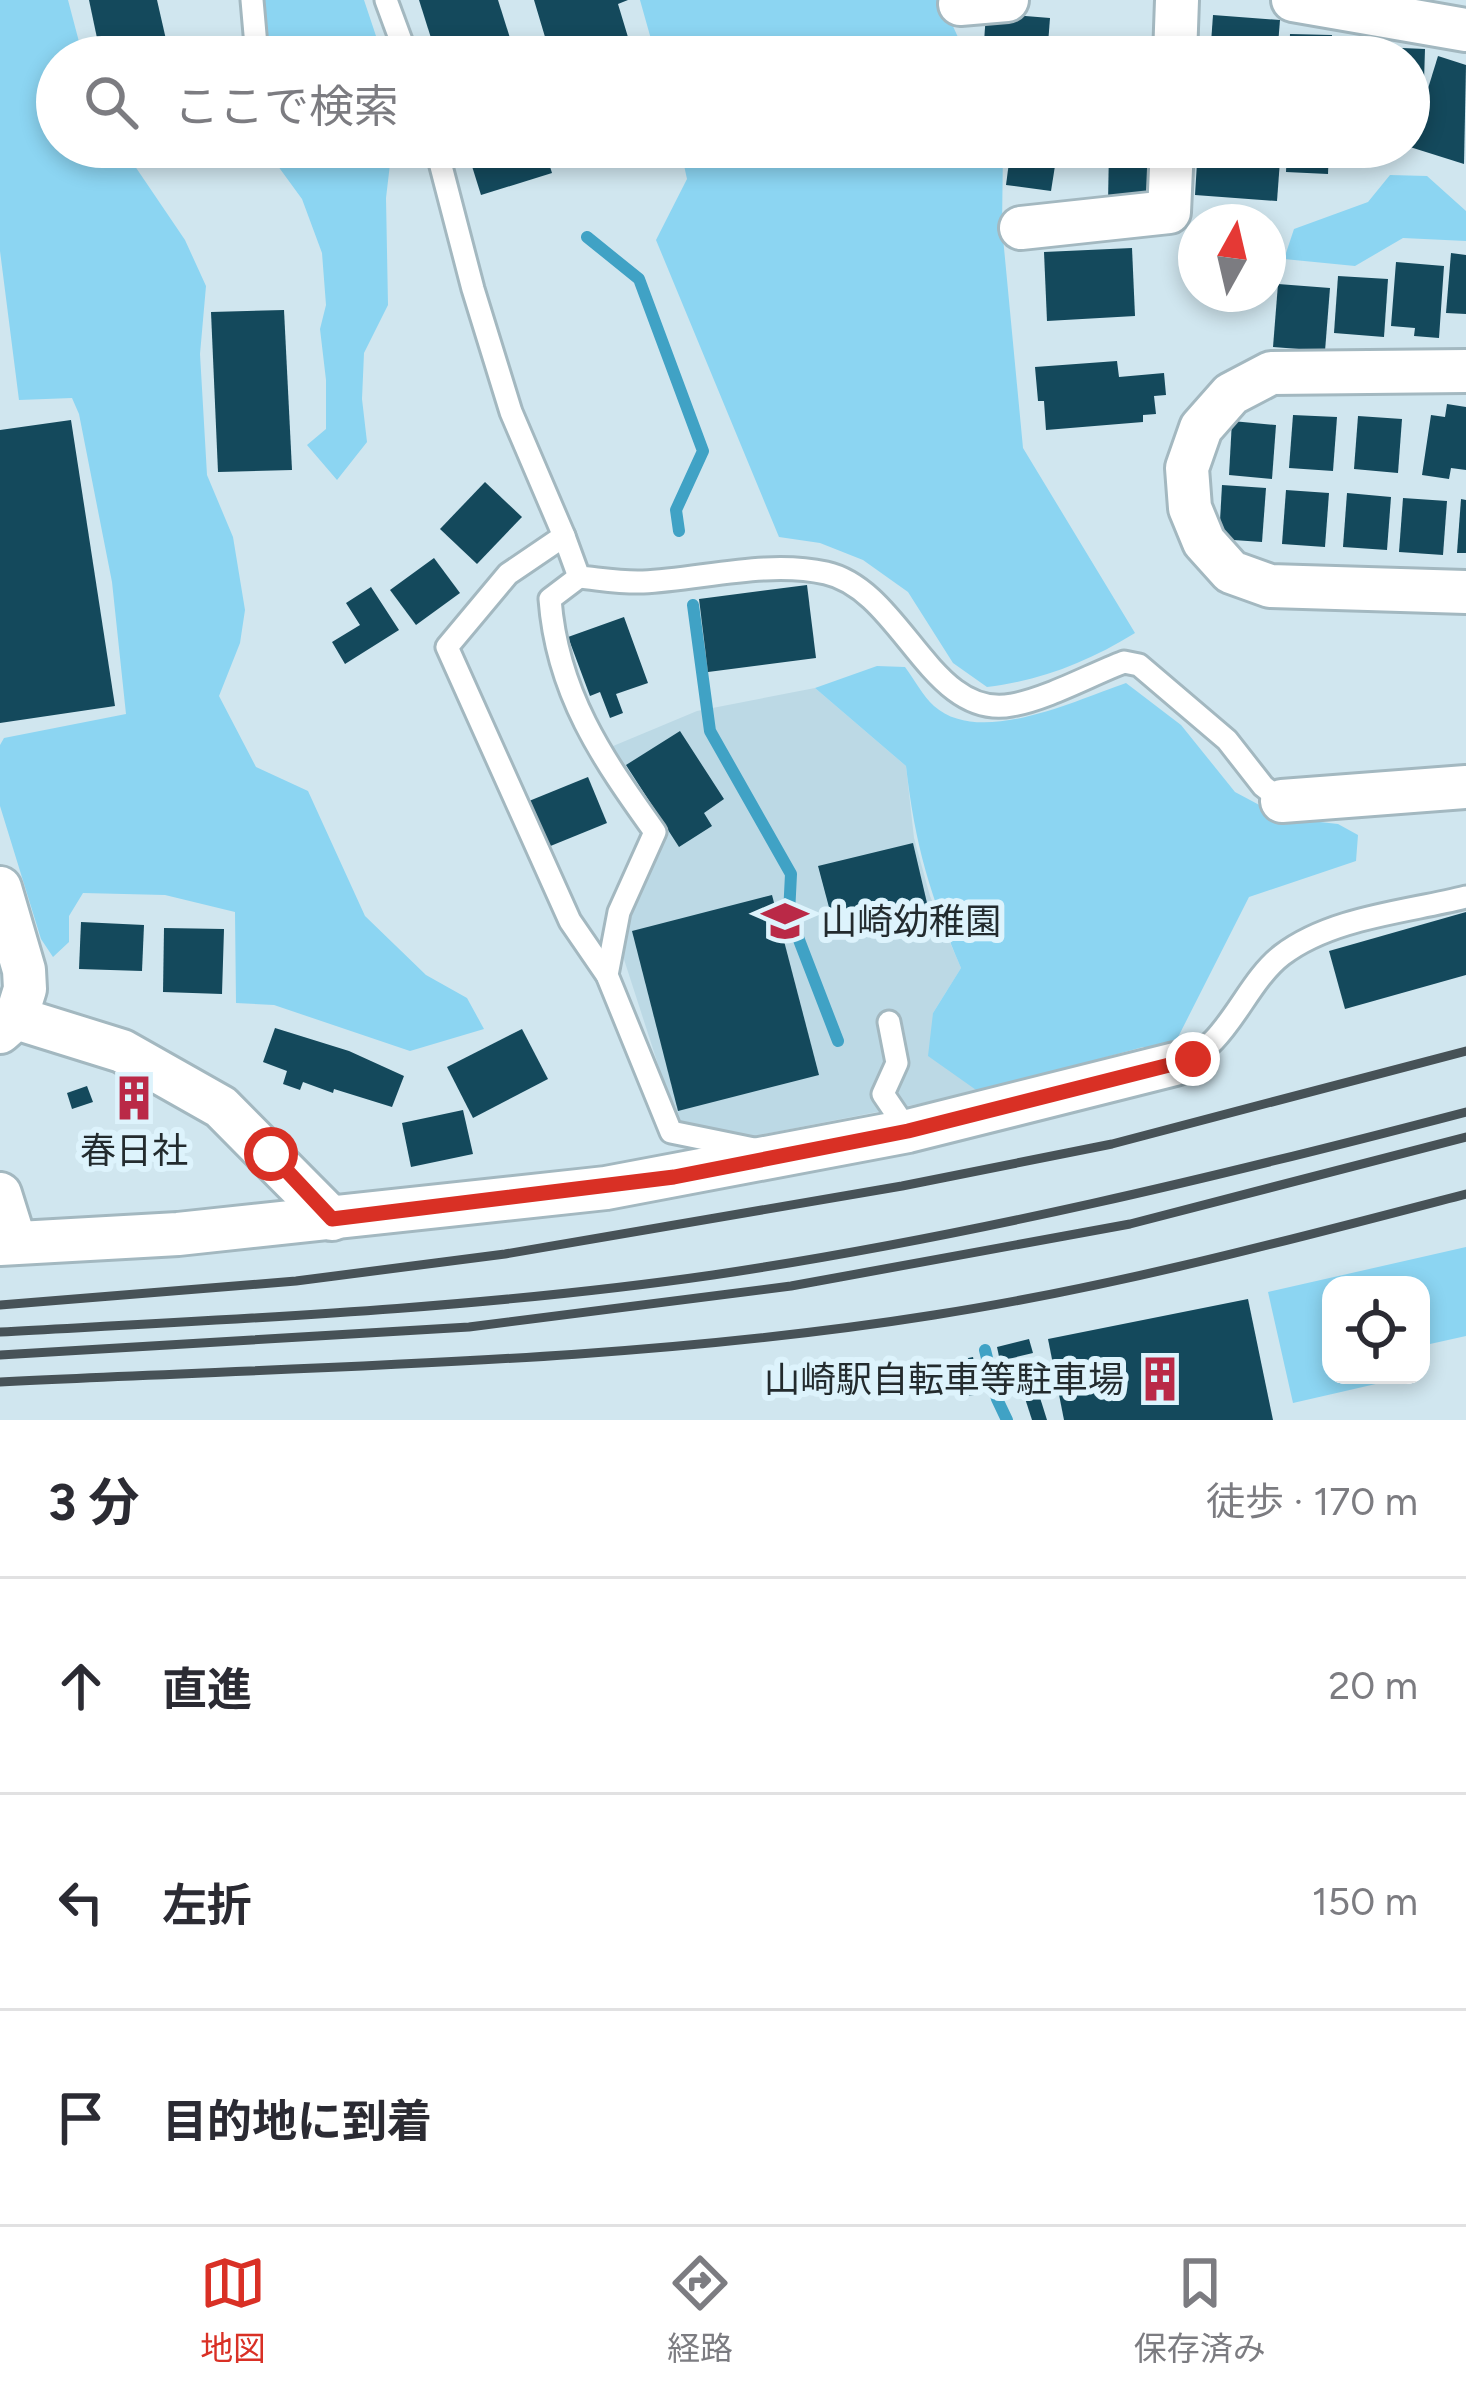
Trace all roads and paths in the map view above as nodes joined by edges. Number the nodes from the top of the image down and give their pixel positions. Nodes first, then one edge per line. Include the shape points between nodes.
1 (252, 0) edge
2 (386, 0) edge
3 (1007, 0) edge
4 (1178, 0) edge
5 (1293, 0) edge
6 (960, 4) dead end
7 (1466, 30) edge
8 (255, 36) edge
9 (399, 36) edge
10 (1176, 36) edge
11 (441, 168) edge
12 (1171, 168) edge
13 (1021, 229) dead end
14 (1466, 371) edge
15 (564, 536) junction
16 (579, 577) junction
17 (1466, 592) edge
18 (1466, 787) edge
19 (1282, 801) joint
20 (0, 888) edge
21 (1466, 897) edge
22 (607, 975) junction
23 (889, 1022) dead end
24 (8, 1025) edge
25 (1174, 1064) joint
26 (908, 1131) junction
27 (769, 1156) junction
28 (0, 1194) edge
29 (332, 1219) junction
30 (7, 1243) edge

1 - 8 lane
2 - 9 lane
3 - 6 street
4 - 10 street
5 - 7 street
11 - 15 lane via 511,412
12 - 13 street via 1169,212
14 - 17 street via 1271,373 1231,394 1201,428 1187,468 1190,508 1204,542 1231,572 1270,586
15 - 16 lane
15 - 22 lane via 508,574 448,647 570,921
16 - 19 lane via 638,582 796,568 832,574 887,612 950,689 980,704 1012,706 1124,662 1139,665 1227,740
16 - 22 lane via 550,599 553,645 597,752 656,832 619,912
18 - 19 street
20 - 24 street via 24,970 25,989
21 - 25 lane via 1315,934 1278,957 1212,1043
22 - 27 lane via 671,1132
23 - 26 lane via 904,1070 883,1094
24 - 29 street via 122,1051 221,1107
25 - 26 street
26 - 27 street
27 - 29 street via 606,1188
28 - 30 street
29 - 30 street

